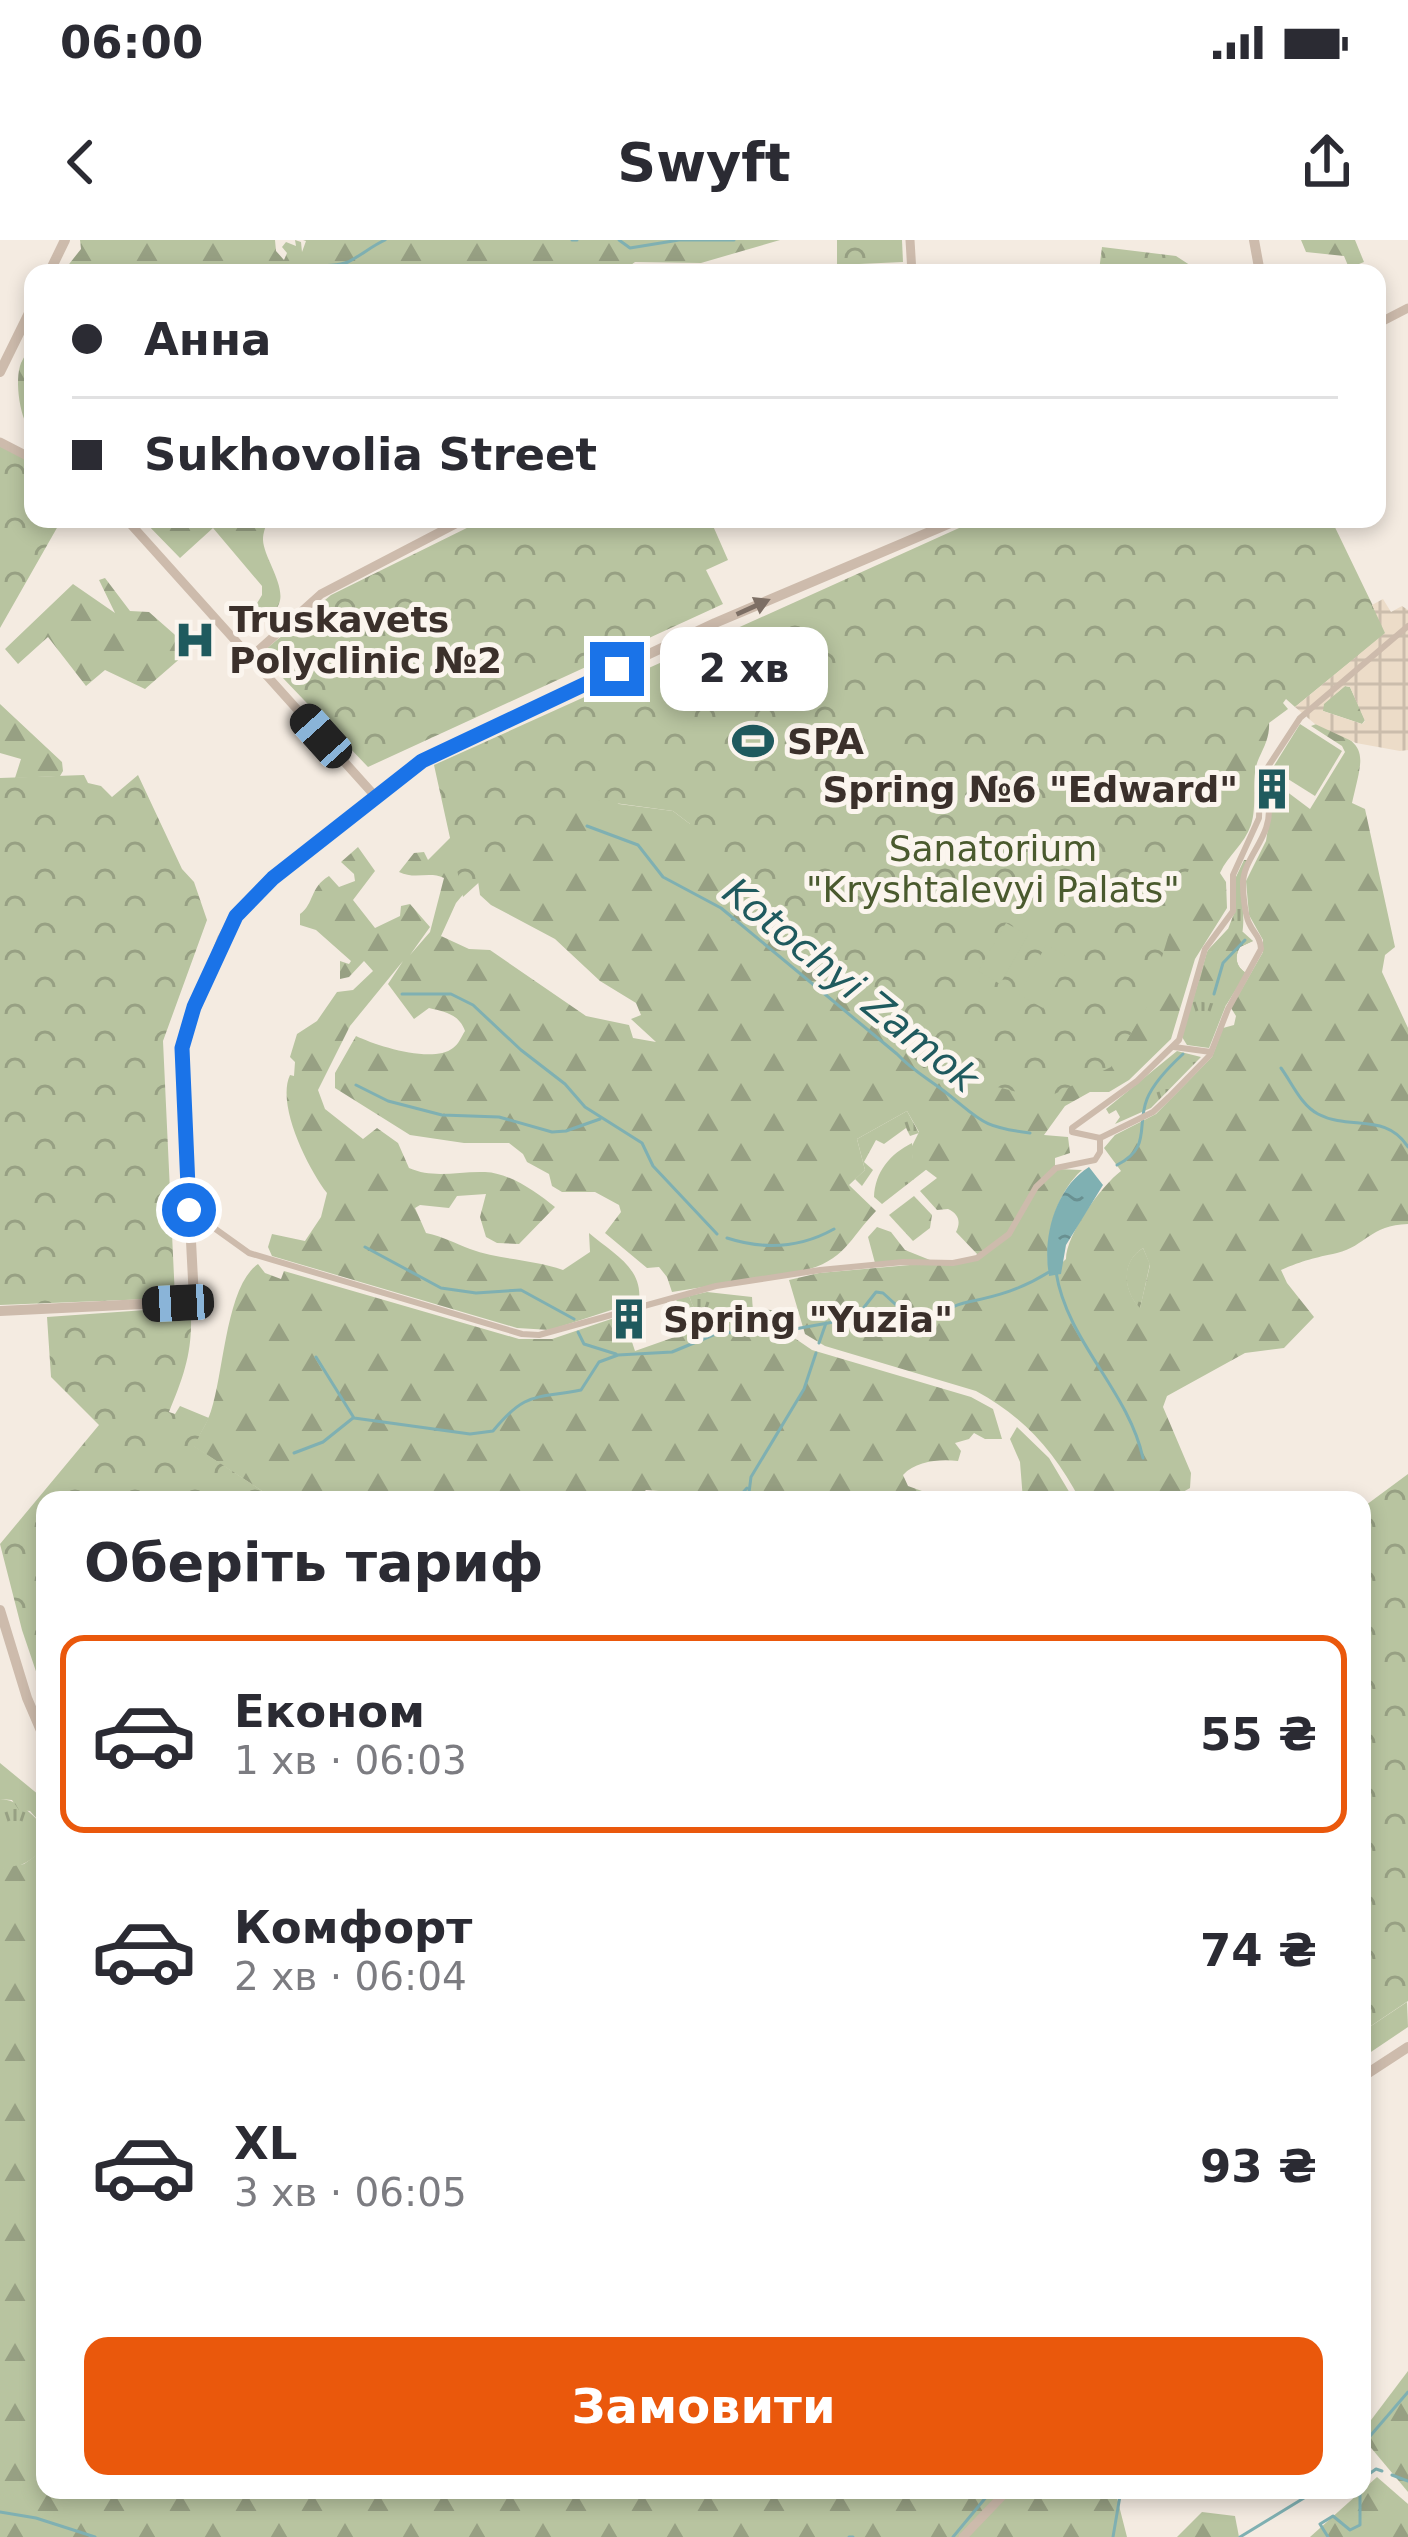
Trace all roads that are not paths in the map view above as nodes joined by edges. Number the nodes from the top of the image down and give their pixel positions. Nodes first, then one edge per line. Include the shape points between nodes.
1 (24, 323) edge
2 (0, 372) edge
3 (134, 528) edge
4 (448, 528) edge
5 (939, 528) edge
6 (1408, 626) edge
7 (252, 656) junction
8 (1258, 793) junction
9 (375, 796) junction
10 (1174, 1047) junction
11 (1211, 1052) junction
12 (1100, 1138) junction
13 (189, 1210) junction
14 (0, 1311) edge
15 (0, 1610) edge
16 (36, 1720) edge
17 (1408, 2047) edge
18 (1371, 2071) edge
19 (999, 2499) edge
20 (963, 2537) edge

1 - 2 street
3 - 7 street
4 - 7 street via 321,594
9 -> 5 street via 422,761 531,708
6 - 8 street via 1300,718
7 - 9 street
8 - 10 street via 1258,818 1233,875 1233,910 1205,950
8 - 11 street via 1270,812 1243,888 1261,950
9 - 13 street via 249,900 222,939 182,1048
10 - 11 street
10 - 12 street via 1072,1131
11 - 12 street via 1153,1112
12 - 13 street via 1095,1160 1056,1168 1009,1234 977,1258 716,1286 538,1335 249,1253
13 - 14 street via 194,1299
15 - 16 street
17 - 18 street
19 - 20 street

